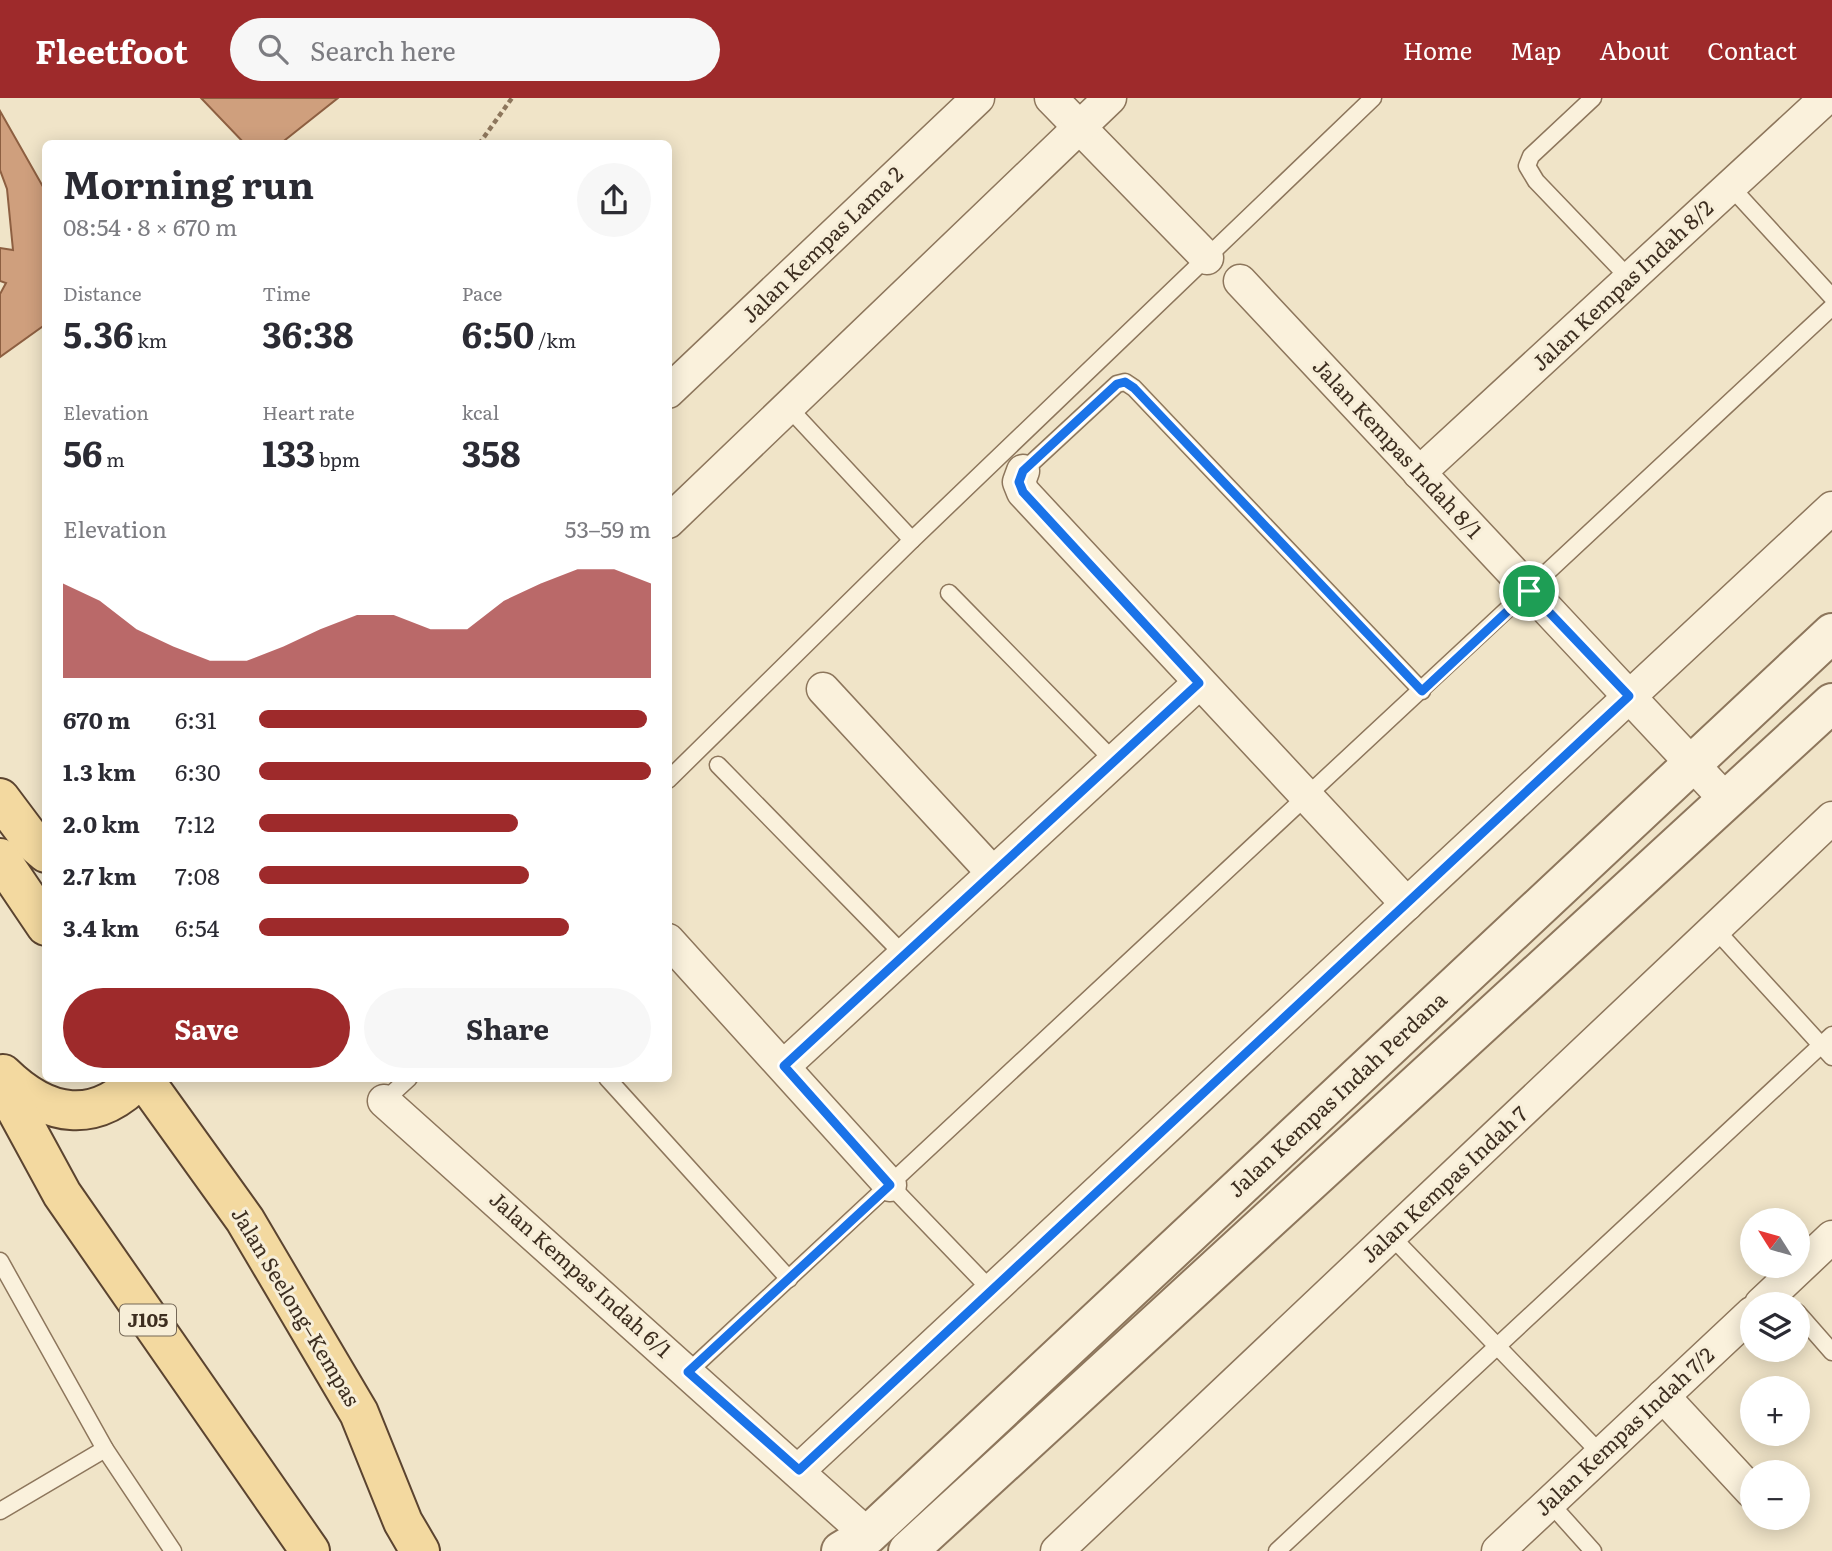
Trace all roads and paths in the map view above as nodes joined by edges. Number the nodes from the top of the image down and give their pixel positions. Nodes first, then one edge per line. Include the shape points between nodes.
1 (512, 98) edge
2 (978, 98) edge
3 (1051, 98) edge
4 (1111, 98) edge
5 (1373, 98) edge
6 (1593, 98) edge
7 (1826, 98) edge
8 (1079, 128) junction
9 (483, 140) edge
10 (1730, 186) junction
11 (1207, 258) junction
12 (1630, 279) junction
13 (1240, 281) dead end
14 (1832, 297) edge
15 (1832, 307) edge
16 (672, 389) edge
17 (788, 407) junction
18 (1023, 471) joint
19 (1419, 473) junction
20 (1832, 508) edge
21 (672, 518) edge
22 (912, 540) junction
23 (1529, 591) junction
24 (950, 593) dead end
25 (1832, 633) edge
26 (1199, 683) junction
27 (822, 689) dead end
28 (1422, 691) junction
29 (1629, 696) junction
30 (1832, 704) edge
31 (1114, 761) junction
32 (1692, 764) junction
33 (718, 765) dead end
34 (672, 776) edge
35 (0, 798) edge
36 (1306, 798) junction
37 (1727, 801) junction
38 (1832, 818) edge
39 (42, 850) edge
40 (0, 858) edge
41 (993, 873) junction
42 (1407, 904) junction
43 (42, 920) edge
44 (1715, 929) junction
45 (672, 944) edge
46 (904, 955) junction
47 (1828, 1046) edge
48 (784, 1066) junction
49 (0, 1070) edge
50 (0, 1080) edge
51 (138, 1082) edge
52 (145, 1082) edge
53 (405, 1082) edge
54 (611, 1082) edge
55 (384, 1101) joint
56 (890, 1185) junction
57 (1391, 1236) junction
58 (1832, 1237) edge
59 (0, 1261) edge
60 (789, 1279) junction
61 (991, 1290) junction
62 (1790, 1292) edge
63 (1740, 1324) edge
64 (1810, 1330) edge
65 (1497, 1347) junction
66 (1832, 1352) edge
67 (688, 1372) junction
68 (1663, 1396) junction
69 (359, 1413) junction
70 (106, 1449) junction
71 (1601, 1454) junction
72 (799, 1470) junction
73 (1740, 1479) edge
74 (1550, 1503) junction
75 (0, 1511) edge
76 (855, 1543) edge
77 (910, 1550) edge
78 (173, 1551) edge
79 (310, 1551) edge
80 (420, 1551) edge
81 (447, 1551) edge
82 (1058, 1551) edge
83 (1277, 1551) edge
84 (1498, 1551) edge
85 (1594, 1551) edge

1 - 9 path
2 - 16 street, Jalan Kempas Lama 2
3 - 8 street
4 - 8 street
5 - 11 lane
6 - 12 lane via 1531,156 1527,166
7 - 10 street, Jalan Kempas Indah 8/2
8 - 11 street
8 - 17 street
10 - 12 street, Jalan Kempas Indah 8/2
10 - 14 lane
11 - 22 lane
12 - 19 street, Jalan Kempas Indah 8/2
13 - 19 street, Jalan Kempas Indah 8/1
15 - 23 lane
17 - 21 street
17 - 22 lane
18 - 26 street via 1019,482 1023,492
18 - 28 lane via 1117,384 1125,382
19 - 23 street, Jalan Kempas Indah 8/1
20 - 29 street
22 - 34 lane
23 - 28 lane
23 - 29 street, Jalan Kempas Indah 8/1
24 - 31 lane
25 - 32 street, Jalan Kempas Indah Perdana
26 - 31 street
26 - 36 street
27 - 41 street
28 - 36 lane
29 - 32 street, Jalan Kempas Indah 8/1
29 - 42 street
30 - 37 street
31 - 41 street
32 - 37 street, Jalan Kempas Indah 8/1
32 - 76 street, Jalan Kempas Indah Perdana
33 - 46 lane
35 - 39 main road
36 - 42 street
36 - 56 lane
37 - 77 street
38 - 44 street, Jalan Kempas Indah 7
40 - 43 main road
41 - 46 street
42 - 61 street
44 - 47 lane
44 - 57 street, Jalan Kempas Indah 7
45 - 48 street
46 - 48 street
47 - 65 lane
48 - 56 street
49 - 51 main road via 19,1090 47,1105 79,1112 128,1091
50 - 79 main road, J105 via 62,1194
52 - 69 main road, Jalan Seelong–Kempas via 245,1220
53 - 55 lane
54 - 60 lane
55 - 67 street, Jalan Kempas Indah 6/1
56 - 60 lane
56 - 61 lane
57 - 65 lane
57 - 82 street, Jalan Kempas Indah 7
58 - 62 street
59 - 70 lane
60 - 67 lane
61 - 72 street
63 - 68 street, Jalan Kempas Indah 7/2
64 - 66 lane
65 - 71 lane
65 - 83 lane
67 - 72 street, Jalan Kempas Indah 6/1
68 - 71 street, Jalan Kempas Indah 7/2
68 - 73 street
69 - 80 main road, Jalan Seelong–Kempas via 402,1522
69 - 81 main road
70 - 75 lane
70 - 78 lane
71 - 74 street, Jalan Kempas Indah 7/2
72 - 76 street, Jalan Kempas Indah 6/1
74 - 84 street, Jalan Kempas Indah 7/2
74 - 85 lane

